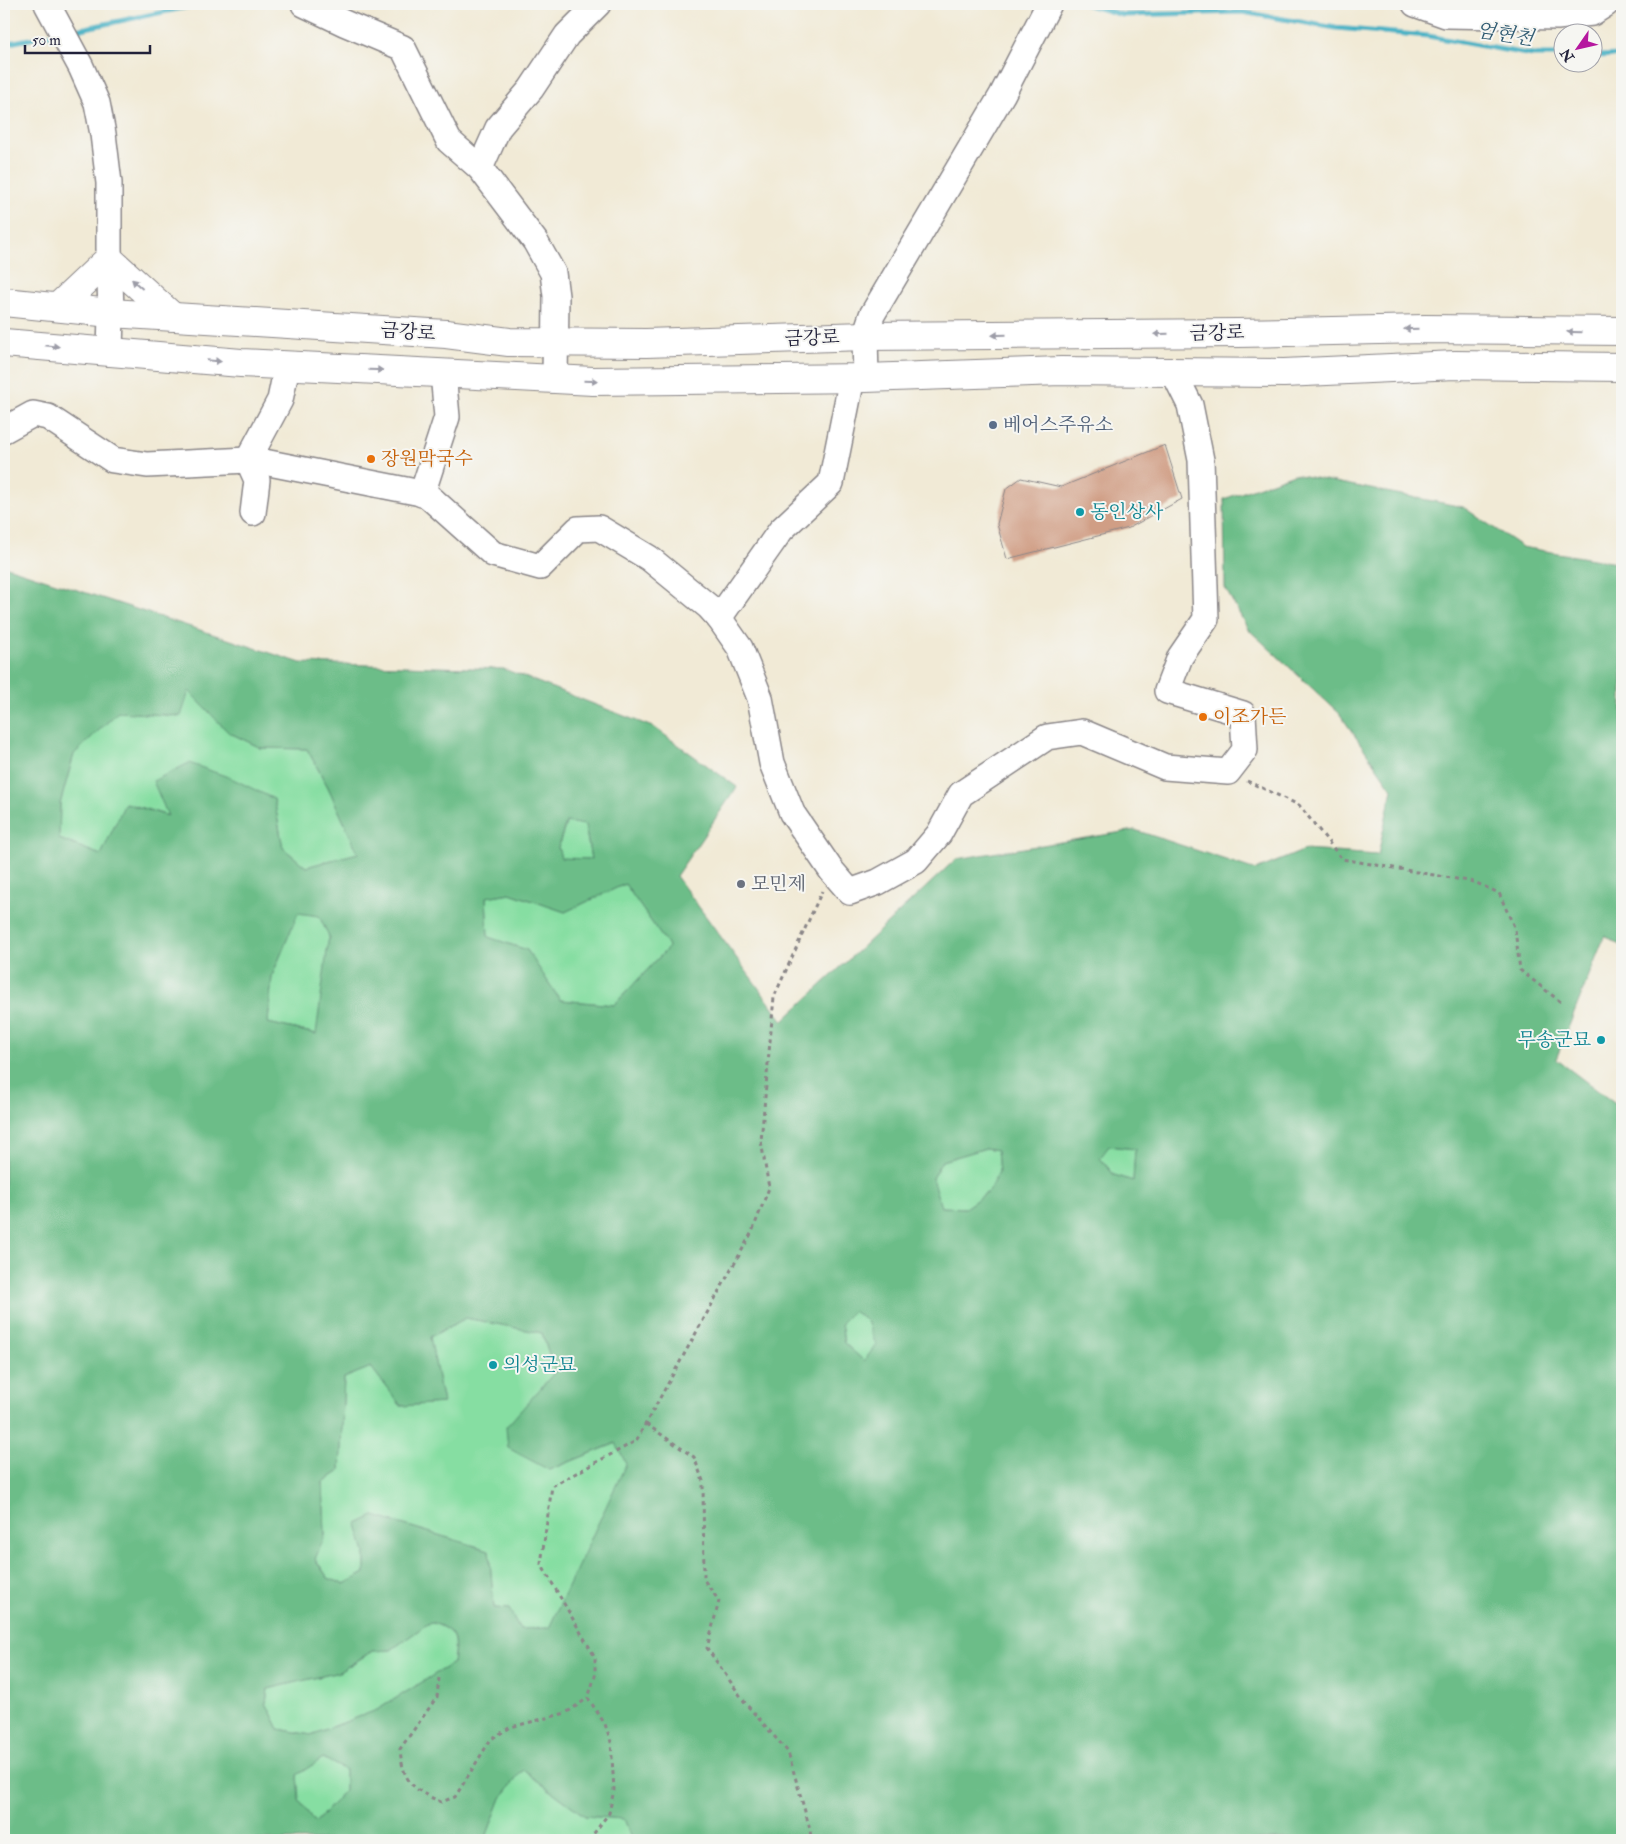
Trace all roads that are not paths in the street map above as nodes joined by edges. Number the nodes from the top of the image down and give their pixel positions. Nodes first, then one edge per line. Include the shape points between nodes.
1 (47, 4) edge
2 (304, 4) edge
3 (598, 4) edge
4 (1049, 4) edge
5 (1415, 4) edge
6 (1606, 4) edge
7 (480, 168) junction
8 (109, 260) junction
9 (4, 302) edge
10 (58, 307) junction
11 (111, 313) junction
12 (173, 316) junction
13 (1622, 331) edge
14 (865, 336) junction
15 (556, 342) junction
16 (4, 343) edge
17 (110, 353) junction
18 (287, 366) junction
19 (1622, 367) edge
20 (443, 373) junction
21 (1174, 373) junction
22 (859, 378) junction
23 (555, 380) junction
24 (4, 430) edge
25 (248, 460) junction
26 (422, 494) junction
27 (253, 513) dead end
28 (719, 618) junction

1 - 8 street via 97,103 109,183
2 - 7 street via 403,48 449,141
3 - 7 street via 567,35 531,89 498,128
4 - 14 street via 1002,95 872,315
5 - 6 street via 1446,15 1557,17 1592,13
7 - 15 street via 535,241 553,274
8 - 10 main road
8 - 11 street
12 -> 8 main road
9 - 10 main road, 금강로
10 - 11 main road, 금강로
11 - 12 main road, 금강로
11 - 17 street
12 - 15 main road, 금강로 via 446,334 509,342
13 -> 14 main road, 금강로 via 1425,329
14 - 15 main road, 금강로 via 646,343
14 - 22 street
15 - 23 street
16 -> 17 main road, 금강로
17 -> 18 main road, 금강로
18 -> 20 main road, 금강로
18 - 25 street via 280,400
19 - 21 main road, 금강로 via 1455,365
20 - 23 main road, 금강로
20 - 26 street via 447,417
21 - 22 main road, 금강로 via 1061,372
21 - 28 street via 1190,405 1201,460 1206,620 1180,657 1167,691 1243,714 1245,750 1228,772 1165,767 1082,732 1047,737 961,794 939,834 916,861 878,882 850,892 792,813 772,763 760,698 740,648
23 -> 22 main road, 금강로
22 - 28 street via 831,483 781,530
24 - 25 street via 33,414 48,417 113,460 147,465
25 - 26 street
25 - 27 street via 257,480
26 - 28 street via 426,494 493,554 540,567 578,529 599,528 650,558

